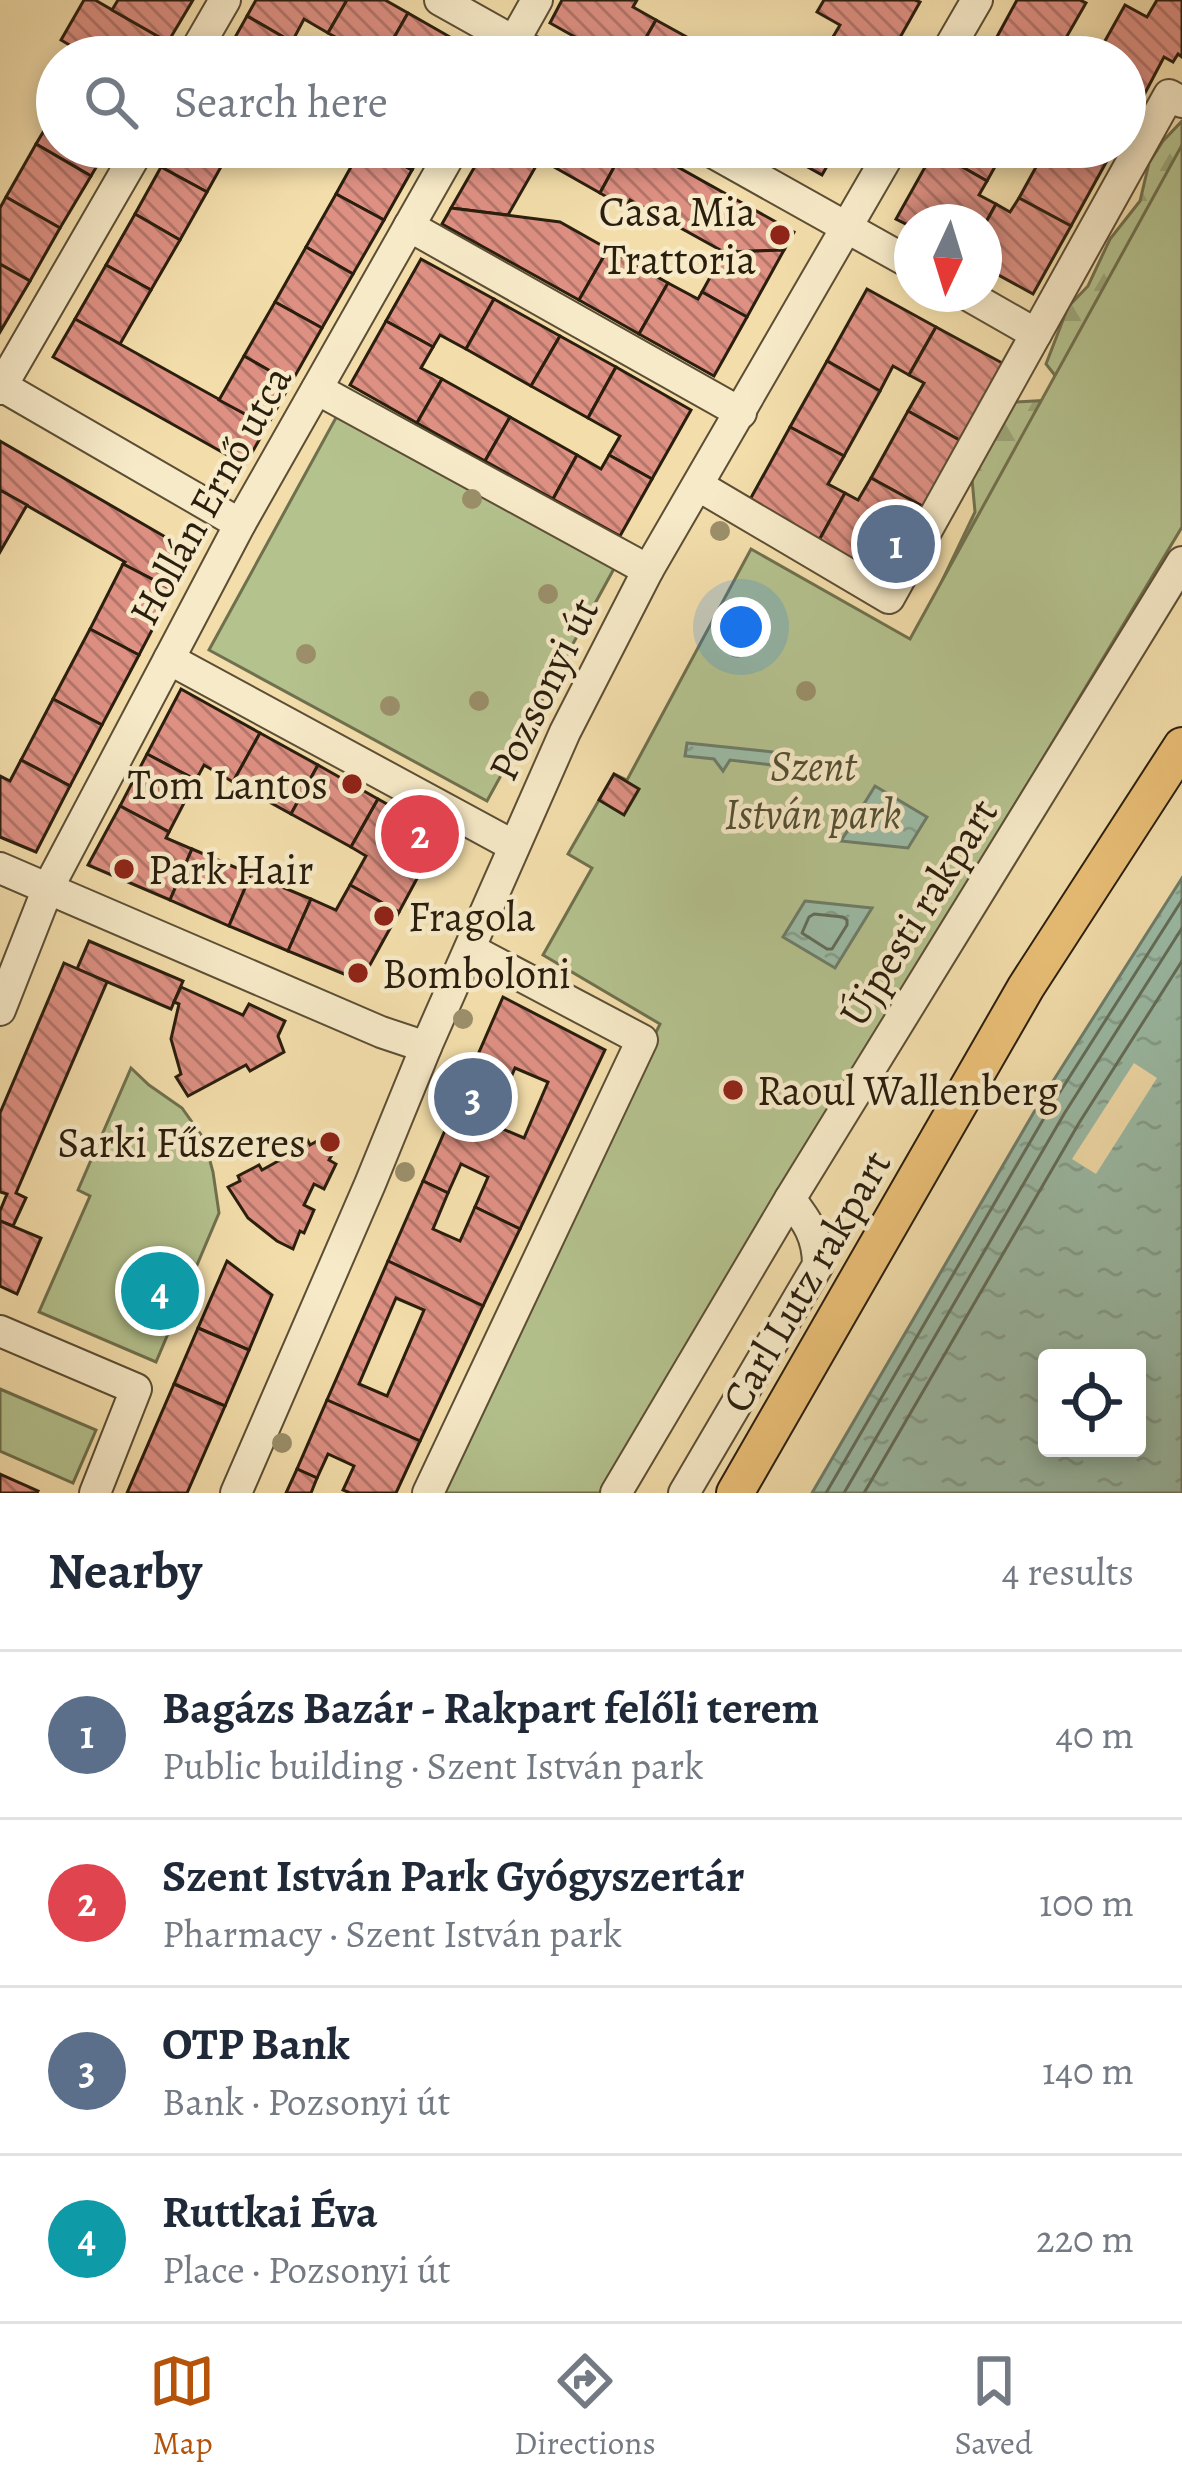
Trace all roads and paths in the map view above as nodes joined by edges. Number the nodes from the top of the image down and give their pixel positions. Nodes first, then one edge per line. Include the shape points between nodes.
1 (225, 0) edge
2 (440, 0) edge
3 (537, 0) edge
4 (974, 1) edge
5 (204, 36) edge
6 (491, 36) edge
7 (516, 36) edge
8 (955, 36) edge
9 (1182, 102) edge
10 (1146, 136) edge
11 (128, 168) edge
12 (442, 168) edge
13 (741, 168) edge
14 (881, 168) edge
15 (1128, 168) edge
16 (409, 226) junction
17 (848, 228) junction
18 (894, 254) edge
19 (998, 312) edge
20 (1036, 334) junction
21 (1, 386) edge
22 (316, 389) junction
23 (741, 413) junction
24 (699, 486) junction
25 (240, 524) junction
26 (1182, 562) edge
27 (648, 570) junction
28 (169, 659) junction
29 (1182, 746) edge
30 (514, 846) junction
31 (0, 868) edge
32 (48, 888) junction
33 (470, 949) junction
34 (0, 1010) edge
35 (426, 1047) junction
36 (790, 1199) junction
37 (0, 1331) edge
38 (95, 1493) edge
39 (236, 1493) edge
40 (428, 1493) edge
41 (616, 1493) edge
42 (684, 1493) edge
43 (735, 1493) edge

1 - 5 street
2 - 6 street
3 - 7 street
4 - 8 street
9 - 10 street via 1169,94
11 - 21 street
12 - 16 street, Hollán Ernő utca
13 - 17 street
14 - 17 street, Pozsonyi út
15 - 20 street
16 - 22 street, Hollán Ernő utca
16 - 23 street
17 - 18 street
17 - 23 street, Pozsonyi út
19 - 20 street
20 - 24 street via 889,598
21 - 25 street
22 - 25 street, Hollán Ernő utca
22 - 27 street
23 - 24 street, Pozsonyi út
24 - 27 street, Pozsonyi út
25 - 28 street, Hollán Ernő utca
26 - 36 street, Újpesti rakpart
27 - 30 street, Pozsonyi út
28 - 30 street
28 - 32 street, Hollán Ernő utca
29 - 43 main road, Carl Lutz rakpart via 1027,987
30 - 33 street, Pozsonyi út
31 - 32 street
32 - 34 street, Hollán Ernő utca
32 - 35 street
33 - 35 street, Pozsonyi út
33 - 40 street via 642,1040
35 - 39 street, Pozsonyi út
36 - 41 street, Újpesti rakpart
36 - 42 street, Carl Lutz rakpart via 812,1228 818,1265
37 - 38 street via 136,1389

